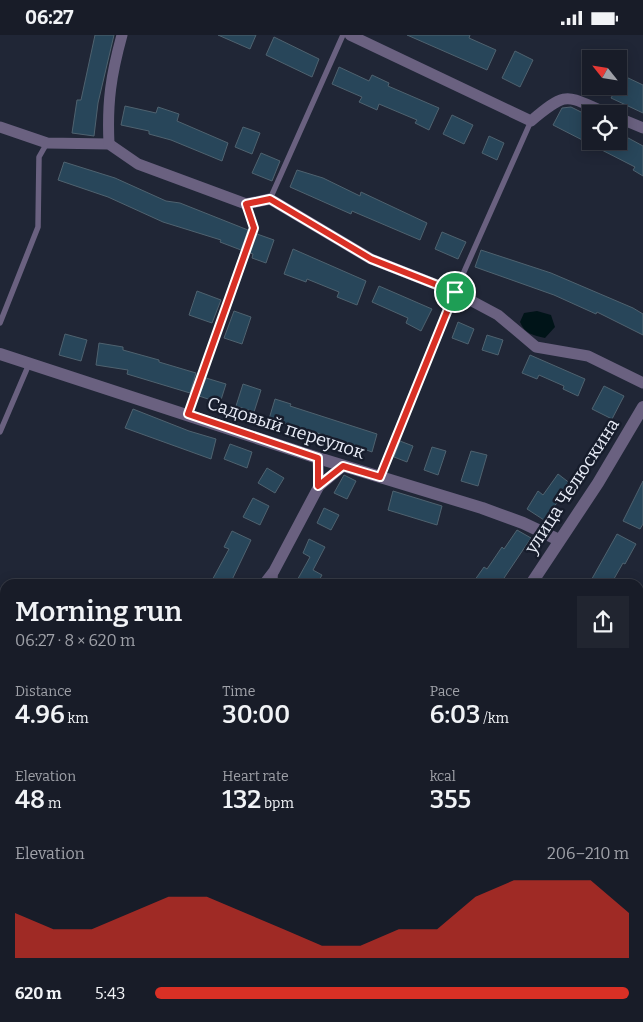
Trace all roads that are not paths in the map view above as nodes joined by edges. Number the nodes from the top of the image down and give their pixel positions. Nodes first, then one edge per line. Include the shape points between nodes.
1 (122, 35) edge
2 (343, 35) edge
3 (350, 35) edge
4 (587, 105) edge
5 (532, 121) junction
6 (627, 121) edge
7 (0, 127) edge
8 (643, 128) edge
9 (47, 143) junction
10 (109, 144) junction
11 (270, 199) junction
12 (246, 204) junction
13 (455, 292) junction
14 (0, 323) edge
15 (0, 354) edge
16 (29, 364) junction
17 (643, 383) edge
18 (643, 407) edge
19 (188, 414) junction
20 (0, 432) edge
21 (318, 458) junction
22 (343, 466) junction
23 (380, 477) junction
24 (318, 486) junction
25 (559, 540) junction
26 (274, 571) junction
27 (268, 579) edge
28 (275, 579) edge
29 (534, 579) edge

1 - 10 street via 107,110
2 - 11 lane
3 - 5 street
4 - 5 street via 571,98 556,101
5 - 13 lane
6 - 8 street
7 - 9 street
9 - 10 street
9 - 14 lane via 39,157 38,227
10 - 12 street via 138,164
11 - 12 street
11 - 13 street via 371,259
12 - 19 lane via 254,228
13 - 17 street via 498,315 536,347 588,356
13 - 23 lane
15 - 16 street, Садовый переулок
16 - 19 street, Садовый переулок
16 - 20 lane
18 - 25 street, улица Челюскина via 598,483
19 - 21 street, Садовый переулок
21 - 22 street, Садовый переулок
21 - 24 street
22 - 23 street, Садовый переулок
22 - 24 street
23 - 25 street, Садовый переулок via 482,508
24 - 26 street
25 - 29 street, улица Челюскина
26 - 27 street
26 - 28 lane

